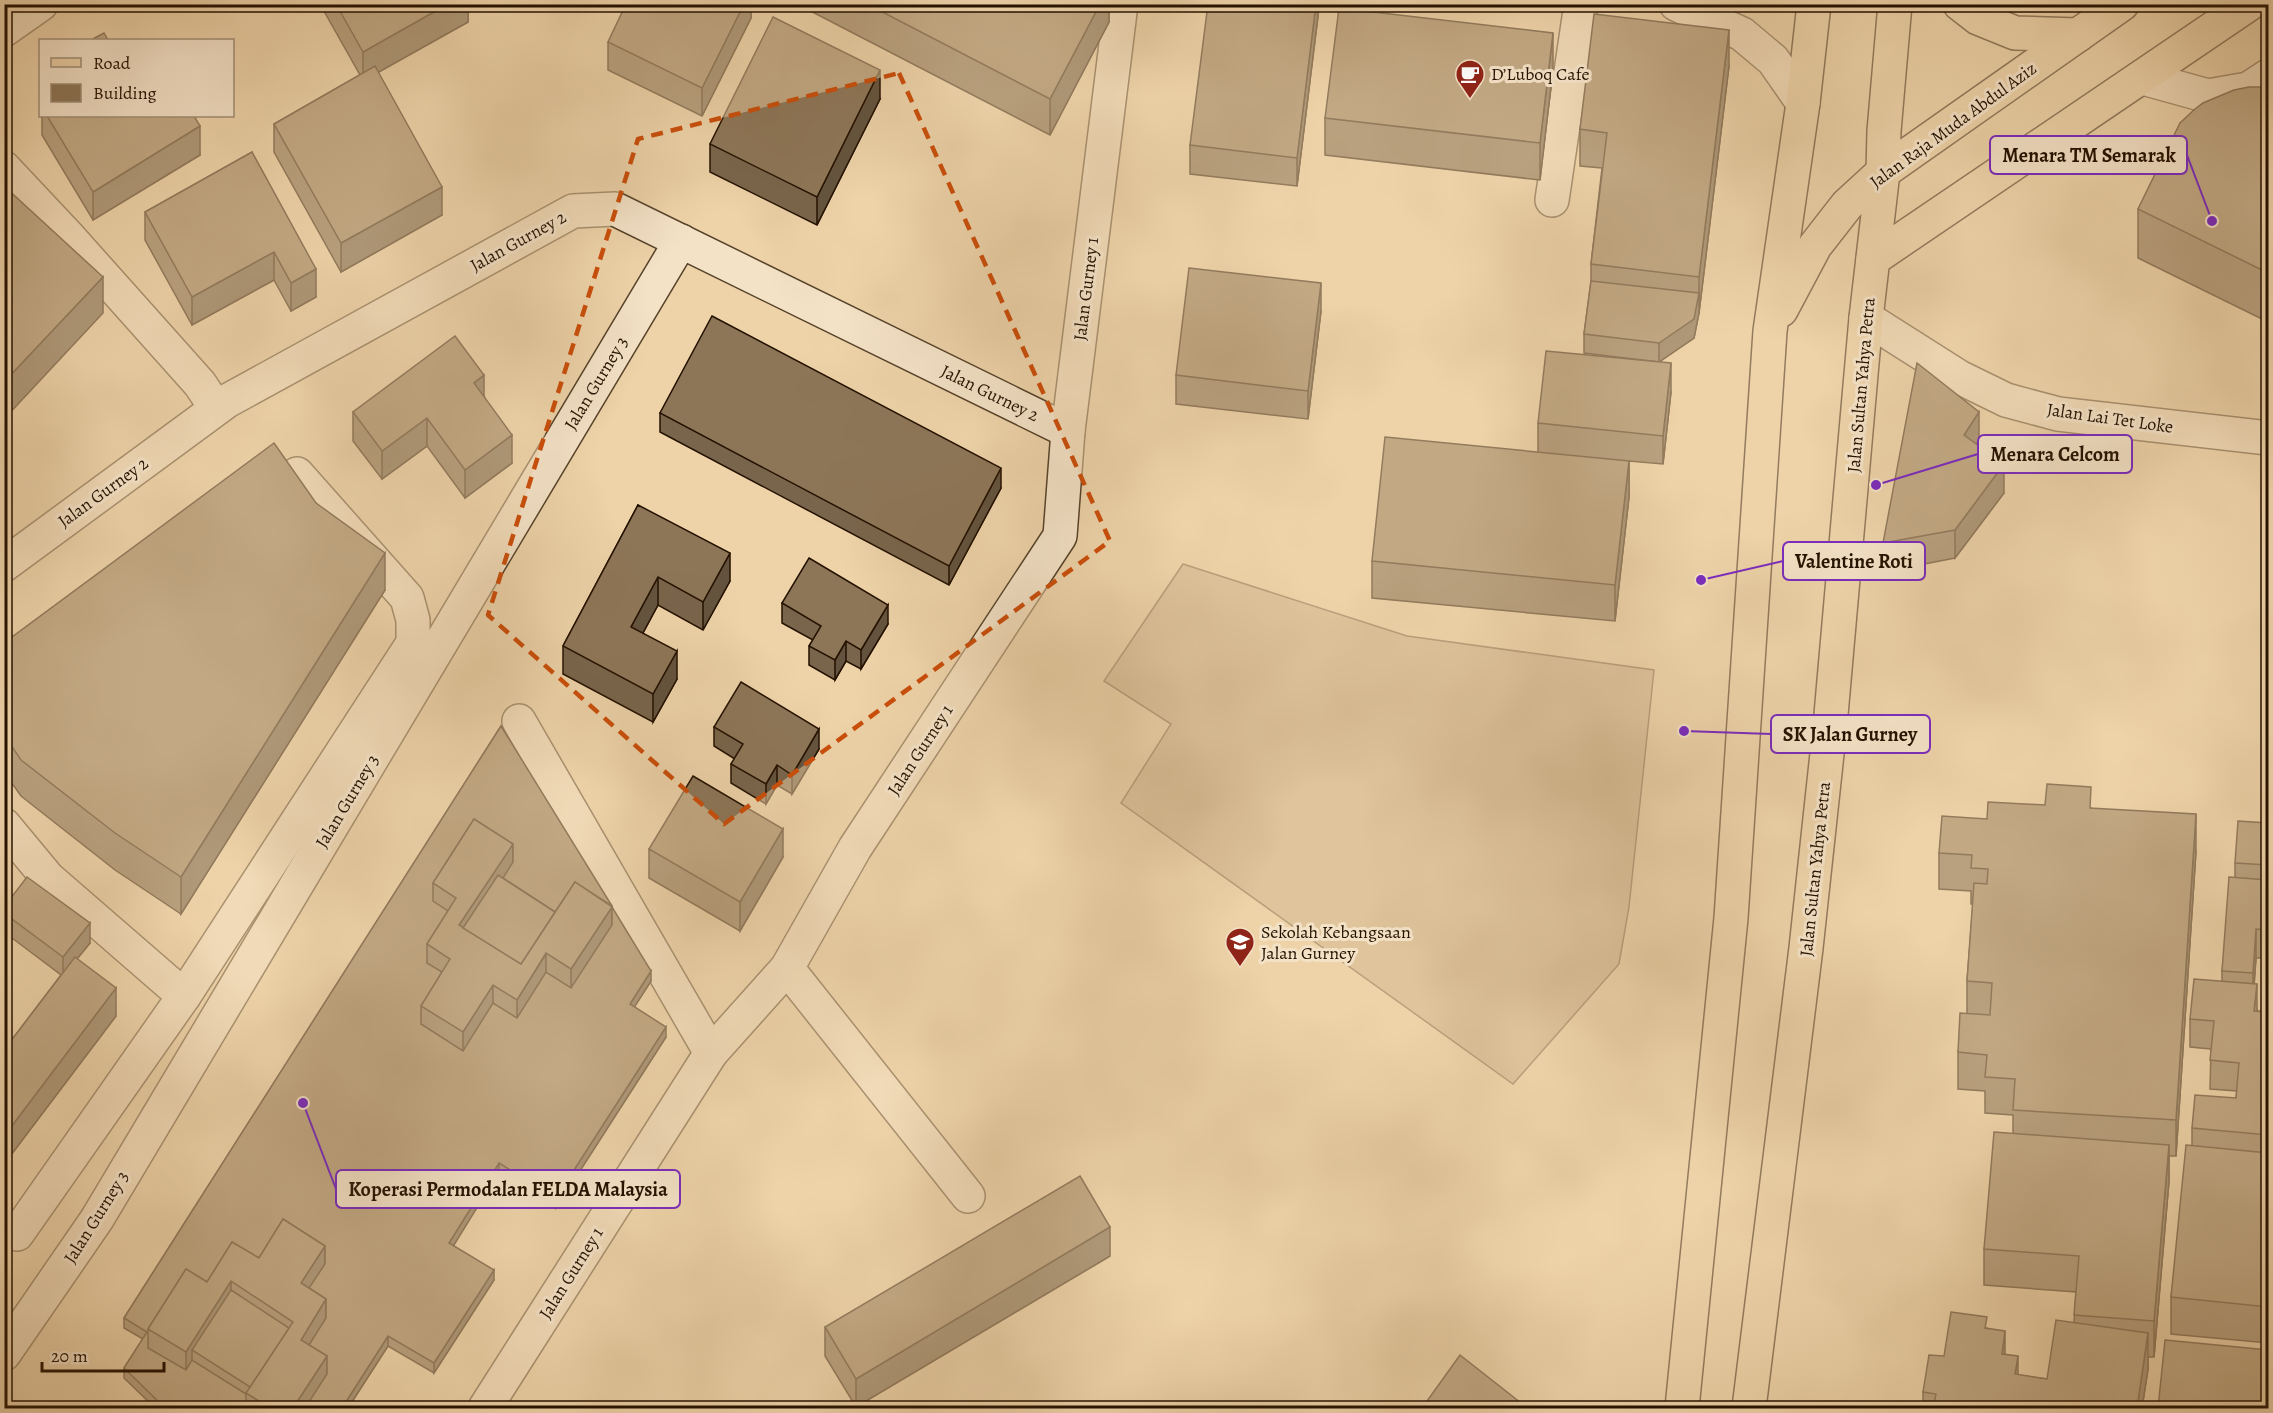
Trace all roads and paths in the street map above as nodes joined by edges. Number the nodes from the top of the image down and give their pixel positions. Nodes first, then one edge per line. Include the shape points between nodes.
1 (41, 4) edge
2 (1121, 4) edge
3 (1581, 4) edge
4 (1676, 4) edge
5 (1814, 4) edge
6 (1895, 4) edge
7 (1960, 4) edge
8 (2122, 4) edge
9 (2249, 4) edge
10 (4, 30) edge
11 (2078, 35) junction
12 (2268, 76) edge
13 (2143, 78) junction
14 (1803, 103) junction
15 (4, 168) edge
16 (1883, 172) junction
17 (1552, 200) dead end
18 (681, 242) junction
19 (1873, 259) junction
20 (1866, 318) junction
21 (1770, 331) junction
22 (216, 408) junction
23 (1068, 431) junction
24 (2268, 438) edge
25 (297, 474) edge
26 (4, 565) edge
27 (519, 722) dead end
28 (4, 825) edge
29 (787, 968) junction
30 (184, 996) junction
31 (711, 1053) junction
32 (968, 1196) dead end
33 (4, 1229) edge
34 (4, 1354) edge
35 (485, 1408) edge
36 (1682, 1408) edge
37 (1749, 1408) edge

1 - 10 street
2 - 23 street, Jalan Gurney 1
3 - 17 street
4 - 14 street via 1742,34 1773,60
5 - 14 main road
6 - 16 main road, Jalan Sultan Yahya Petra
7 - 11 main road via 1978,18 2015,33
8 - 11 main road, Jalan Raja Muda Abdul Aziz
9 - 13 main road
11 - 16 main road, Jalan Raja Muda Abdul Aziz
12 - 13 street via 2248,89 2208,96
13 - 19 main road
14 - 21 main road
15 - 22 street via 200,384
16 - 19 main road, Jalan Sultan Yahya Petra
16 - 21 main road, Jalan Raja Muda Abdul Aziz via 1847,206 1815,246
18 - 22 street, Jalan Gurney 2 via 615,209 573,211
18 - 23 street, Jalan Gurney 2
18 - 34 street, Jalan Gurney 3 via 97,1219
19 - 20 main road, Jalan Sultan Yahya Petra
20 - 24 street, Jalan Lai Tet Loke via 1959,376 2006,400 2058,414
20 - 37 main road, Jalan Sultan Yahya Petra via 1808,936
21 - 36 main road via 1731,918
22 - 26 street, Jalan Gurney 2
23 - 29 street, Jalan Gurney 1 via 1060,536 855,848
25 - 30 street via 407,598 413,620 413,643
27 - 31 street
28 - 30 street via 48,878
29 - 31 street, Jalan Gurney 1
29 - 32 street
30 - 33 street via 17,1234
31 - 35 street, Jalan Gurney 1

